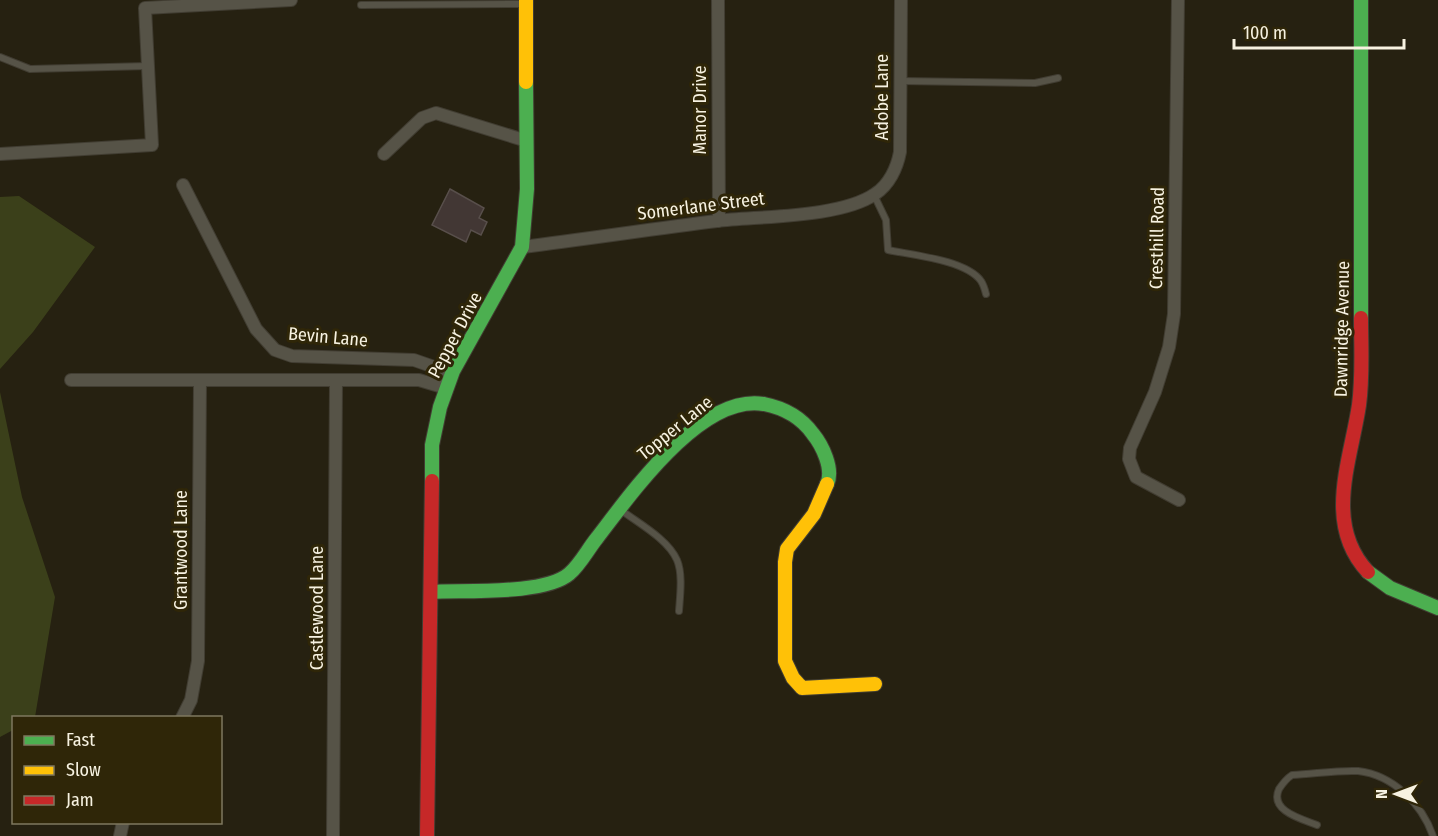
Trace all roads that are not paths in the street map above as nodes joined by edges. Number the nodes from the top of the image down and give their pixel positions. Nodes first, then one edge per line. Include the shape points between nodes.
1 (291, 0) edge
2 (718, 0) edge
3 (901, 0) edge
4 (1178, 0) edge
5 (1361, 0) edge
6 (526, 2) edge
7 (361, 5) dead end
8 (0, 57) edge
9 (148, 66) junction
10 (1058, 78) dead end
11 (901, 81) junction
12 (527, 141) junction
13 (0, 154) edge
14 (384, 154) dead end
15 (183, 185) dead end
16 (878, 192) junction
17 (719, 221) junction
18 (522, 248) junction
19 (986, 294) dead end
20 (71, 380) dead end
21 (200, 380) junction
22 (336, 381) junction
23 (446, 388) junction
24 (1179, 500) dead end
25 (621, 509) junction
26 (431, 592) junction
27 (1438, 608) edge
28 (680, 611) dead end
29 (875, 684) dead end
30 (183, 716) edge
31 (1317, 825) dead end
32 (333, 836) edge
33 (427, 836) edge
34 (1433, 836) edge

1 - 9 street via 145,8
2 - 17 street, Manor Drive
3 - 11 street, Adobe Lane
4 - 24 street, Cresthill Road via 1174,314 1155,392 1130,448 1131,468 1136,477
5 - 27 street, Dawnridge Avenue via 1361,359 1358,408 1345,461 1343,517 1351,548 1366,570 1386,586
6 - 7 lane
6 - 12 street, Pepper Drive
8 - 9 lane via 30,69
9 - 13 street via 152,145
10 - 11 lane via 1035,83
11 - 16 street, Adobe Lane via 900,152 892,174
12 - 14 street via 436,113 422,118
12 - 18 street, Pepper Drive
15 - 23 street, Bevin Lane via 256,329 275,350 292,356 414,360 437,368
16 - 17 street, Somerlane Street via 848,205 811,213
16 - 19 lane via 886,220 888,250 946,262 972,273 981,281
17 - 18 street, Somerlane Street
18 - 23 street, Pepper Drive
20 - 21 street
21 - 22 street
21 - 30 street, Grantwood Lane via 198,661 191,700
22 - 23 street via 419,381
22 - 32 street, Castlewood Lane
23 - 26 street, Pepper Drive via 432,446
25 - 26 street, Topper Lane via 569,574 544,587
25 - 28 lane via 669,548 677,560
25 - 29 street, Topper Lane via 656,463 719,411 757,403 780,406 806,424 822,446 830,478 814,514 787,549 785,661 802,688
26 - 33 street, Pepper Drive
31 - 34 lane via 1285,812 1277,801 1286,779 1292,775 1358,771 1395,785 1414,802

